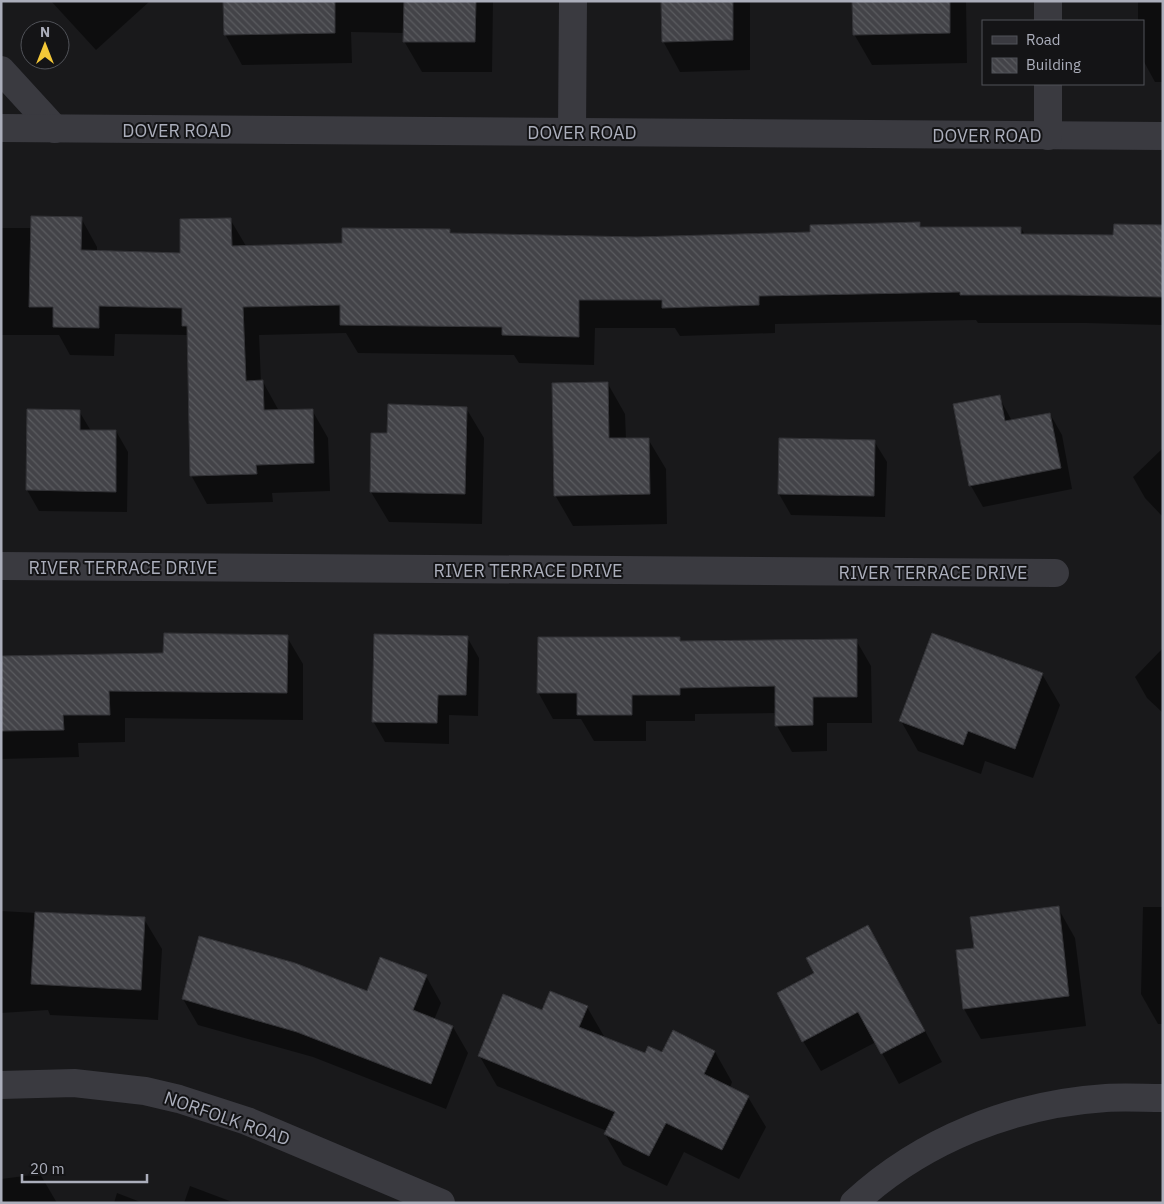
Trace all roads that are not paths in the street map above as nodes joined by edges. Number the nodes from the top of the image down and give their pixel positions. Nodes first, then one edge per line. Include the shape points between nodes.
1 (573, 1) edge
2 (1048, 1) edge
3 (1048, 20) edge
4 (1, 70) edge
5 (1048, 85) edge
6 (1, 128) edge
7 (54, 129) junction
8 (572, 132) junction
9 (1048, 136) junction
10 (1163, 136) edge
11 (1, 566) edge
12 (1055, 573) dead end
13 (1, 1085) edge
14 (1163, 1098) edge
15 (441, 1203) edge
16 (854, 1203) edge

1 - 8 street
2 - 3 street
4 - 7 street
5 - 9 street
6 - 7 street, DOVER ROAD
7 - 8 street, DOVER ROAD
8 - 9 street, DOVER ROAD
9 - 10 street, DOVER ROAD
11 - 12 street, RIVER TERRACE DRIVE
13 - 15 street, NORFOLK ROAD via 74,1083 145,1091 179,1099 246,1121
14 - 16 street via 1106,1098 1043,1106 982,1123 925,1150

